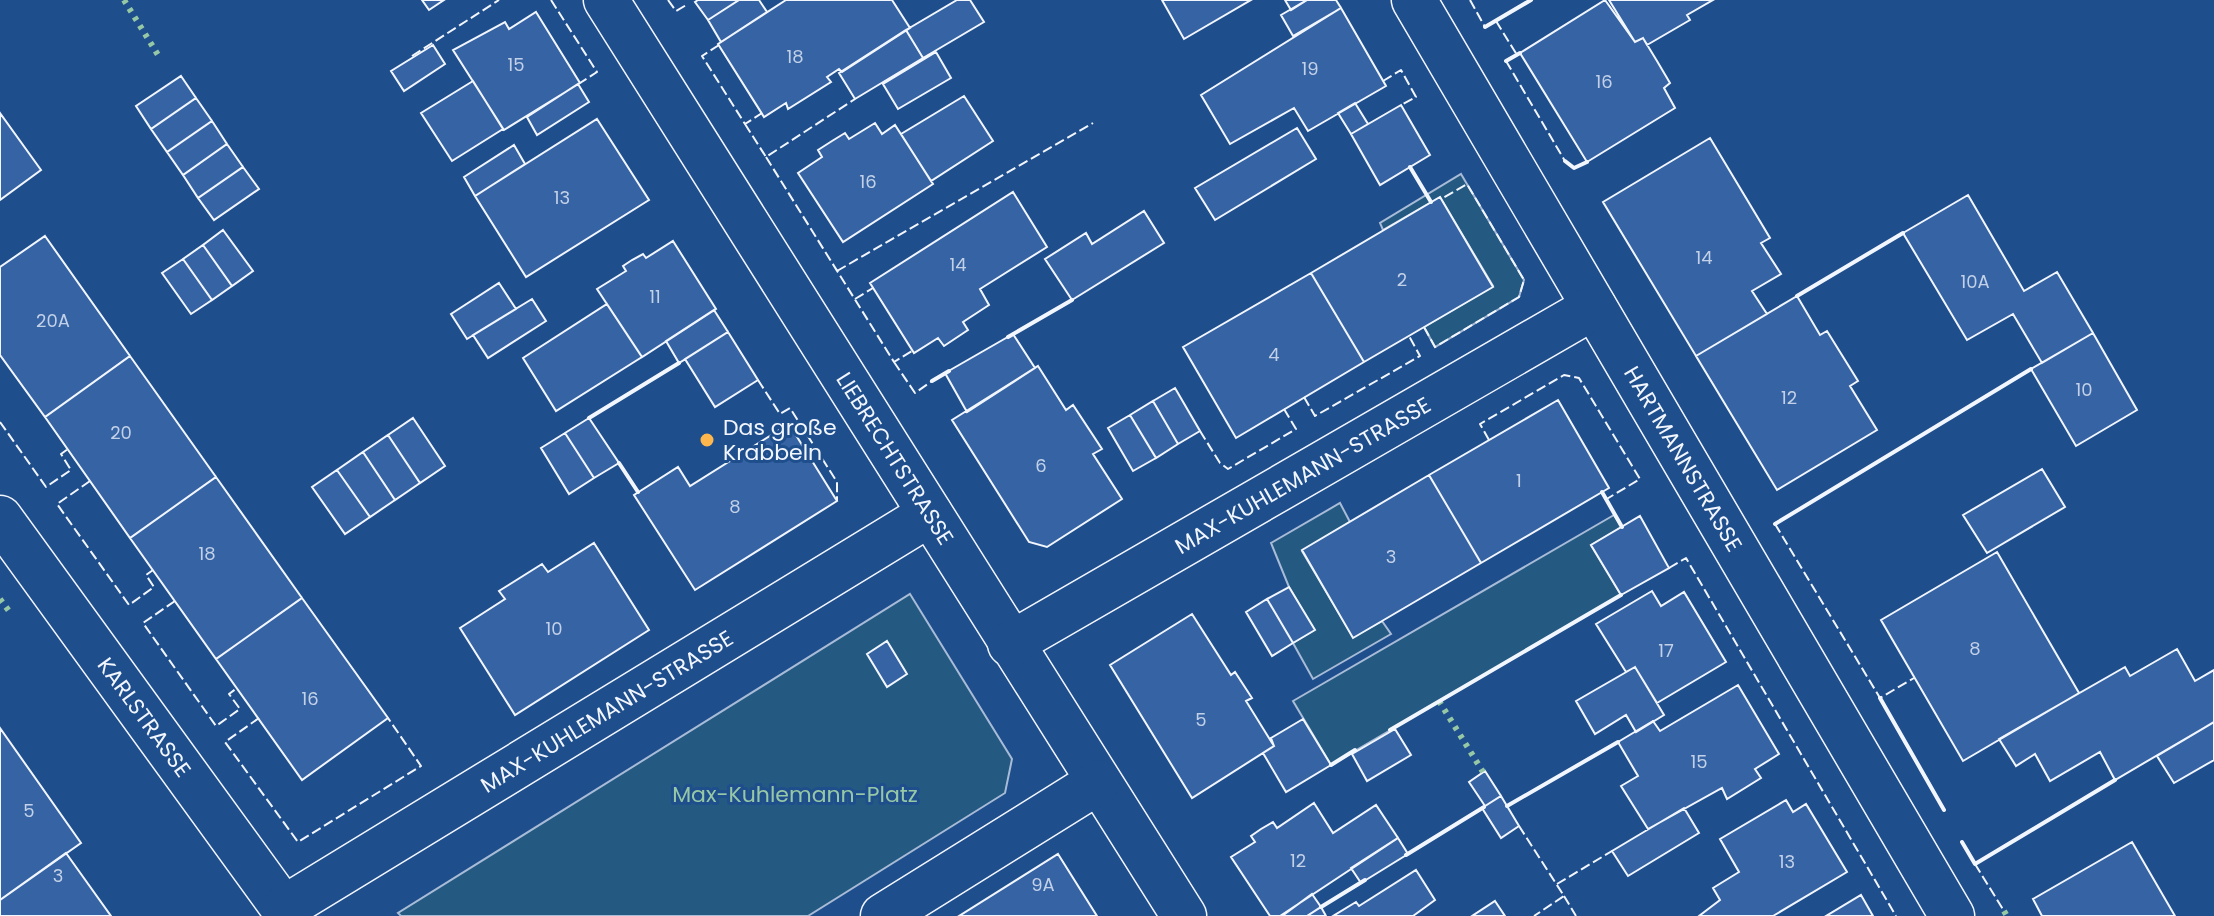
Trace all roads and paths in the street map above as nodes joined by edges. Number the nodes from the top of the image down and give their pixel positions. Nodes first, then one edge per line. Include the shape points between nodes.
1 (606, 0) edge
2 (1414, 0) edge
3 (1594, 307) junction
4 (930, 514) junction
5 (0, 518) edge
6 (1010, 644) junction
7 (1098, 782) junction
8 (287, 912) edge
9 (883, 916) edge
10 (1184, 916) edge
11 (1952, 916) edge

1 - 4 street, LIEBRECHTSTRASSE
2 - 3 street, HARTMANNSTRASSE
3 - 6 street, MAX-KUHLEMANN-STRASSE
3 - 11 street, HARTMANNSTRASSE
4 - 6 street, LIEBRECHTSTRASSE
4 - 8 street, MAX-KUHLEMANN-STRASSE
5 - 8 street, KARLSTRASSE
6 - 7 street, LIEBRECHTSTRASSE
7 - 9 street
7 - 10 street, LIEBRECHTSTRASSE

